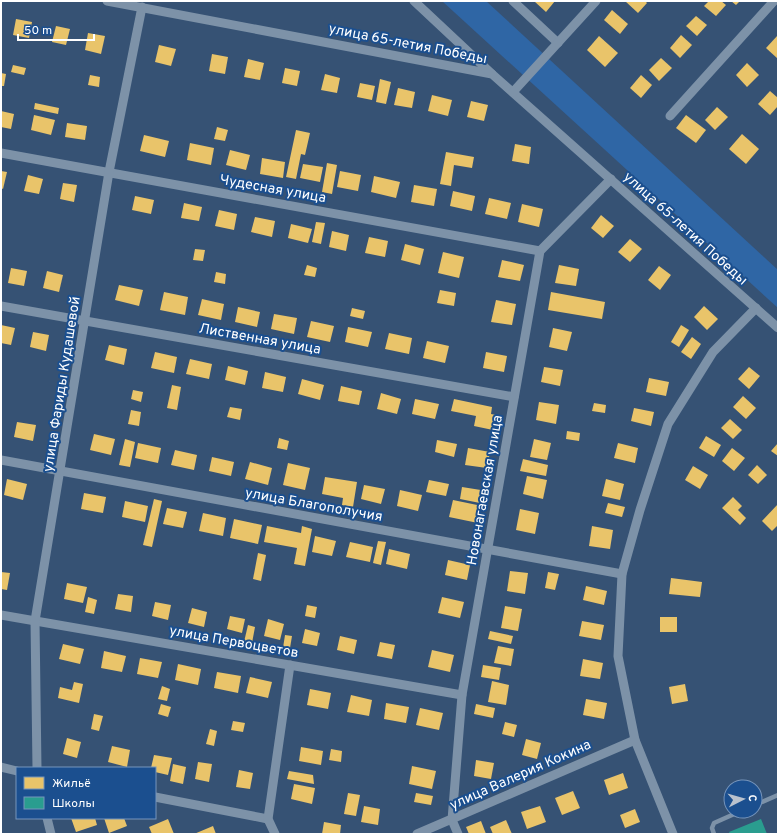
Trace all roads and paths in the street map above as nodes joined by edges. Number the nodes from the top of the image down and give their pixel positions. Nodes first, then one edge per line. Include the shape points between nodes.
1 (107, 1) edge
2 (414, 1) edge
3 (514, 1) edge
4 (596, 1) edge
5 (774, 1) edge
6 (142, 7) junction
7 (558, 43) junction
8 (492, 74) junction
9 (513, 92) junction
10 (670, 116) dead end
11 (1, 152) edge
12 (109, 172) junction
13 (611, 179) junction
14 (540, 251) junction
15 (1, 306) edge
16 (756, 308) junction
17 (86, 322) junction
18 (778, 328) edge
19 (514, 397) junction
20 (1, 460) edge
21 (61, 471) junction
22 (488, 550) junction
23 (622, 574) junction
24 (1, 615) edge
25 (35, 621) junction
26 (290, 664) junction
27 (462, 695) junction
28 (634, 740) junction
29 (37, 767) edge
30 (1, 768) edge
31 (16, 771) edge
32 (778, 794) edge
33 (156, 797) edge
34 (763, 801) edge
35 (47, 819) edge
36 (268, 819) junction
37 (723, 819) edge
38 (452, 820) junction
39 (51, 834) edge
40 (275, 834) edge
41 (417, 834) edge
42 (458, 834) edge
43 (673, 834) edge
44 (714, 834) edge

1 - 6 street, улица 65-летия Победы
2 - 8 street
3 - 7 street
4 - 7 street
5 - 10 street
6 - 8 street, улица 65-летия Победы
6 - 12 street, улица Фариды Кудашевой
7 - 9 street
8 - 9 street, улица 65-летия Победы
9 - 13 street, улица 65-летия Победы
11 - 12 street, Чудесная улица
12 - 14 street, Чудесная улица
12 - 17 street, улица Фариды Кудашевой
13 - 14 street
13 - 16 street, улица 65-летия Победы
14 - 19 street, Новонагаевская улица
15 - 17 street, Лиственная улица
16 - 18 street, улица 65-летия Победы
16 - 23 street via 713,352 668,424
17 - 19 street, Лиственная улица
17 - 21 street, улица Фариды Кудашевой
19 - 22 street, Новонагаевская улица
20 - 21 street, улица Благополучия
21 - 22 street, улица Благополучия
21 - 25 street, улица Фариды Кудашевой
22 - 23 street, улица Благополучия
22 - 27 street, Новонагаевская улица
23 - 28 street via 618,656
24 - 25 street, улица Первоцветов
25 - 26 street, улица Первоцветов
25 - 29 street, улица Фариды Кудашевой
26 - 27 street, улица Первоцветов
26 - 36 street
27 - 38 street, Новонагаевская улица
28 - 38 street, улица Валерия Кокина
28 - 43 street
30 - 31 street
32 - 34 lane
33 - 36 street
35 - 39 street
36 - 40 street
37 - 44 lane via 714,823
38 - 41 street, улица Валерия Кокина
38 - 42 street, Новонагаевская улица

